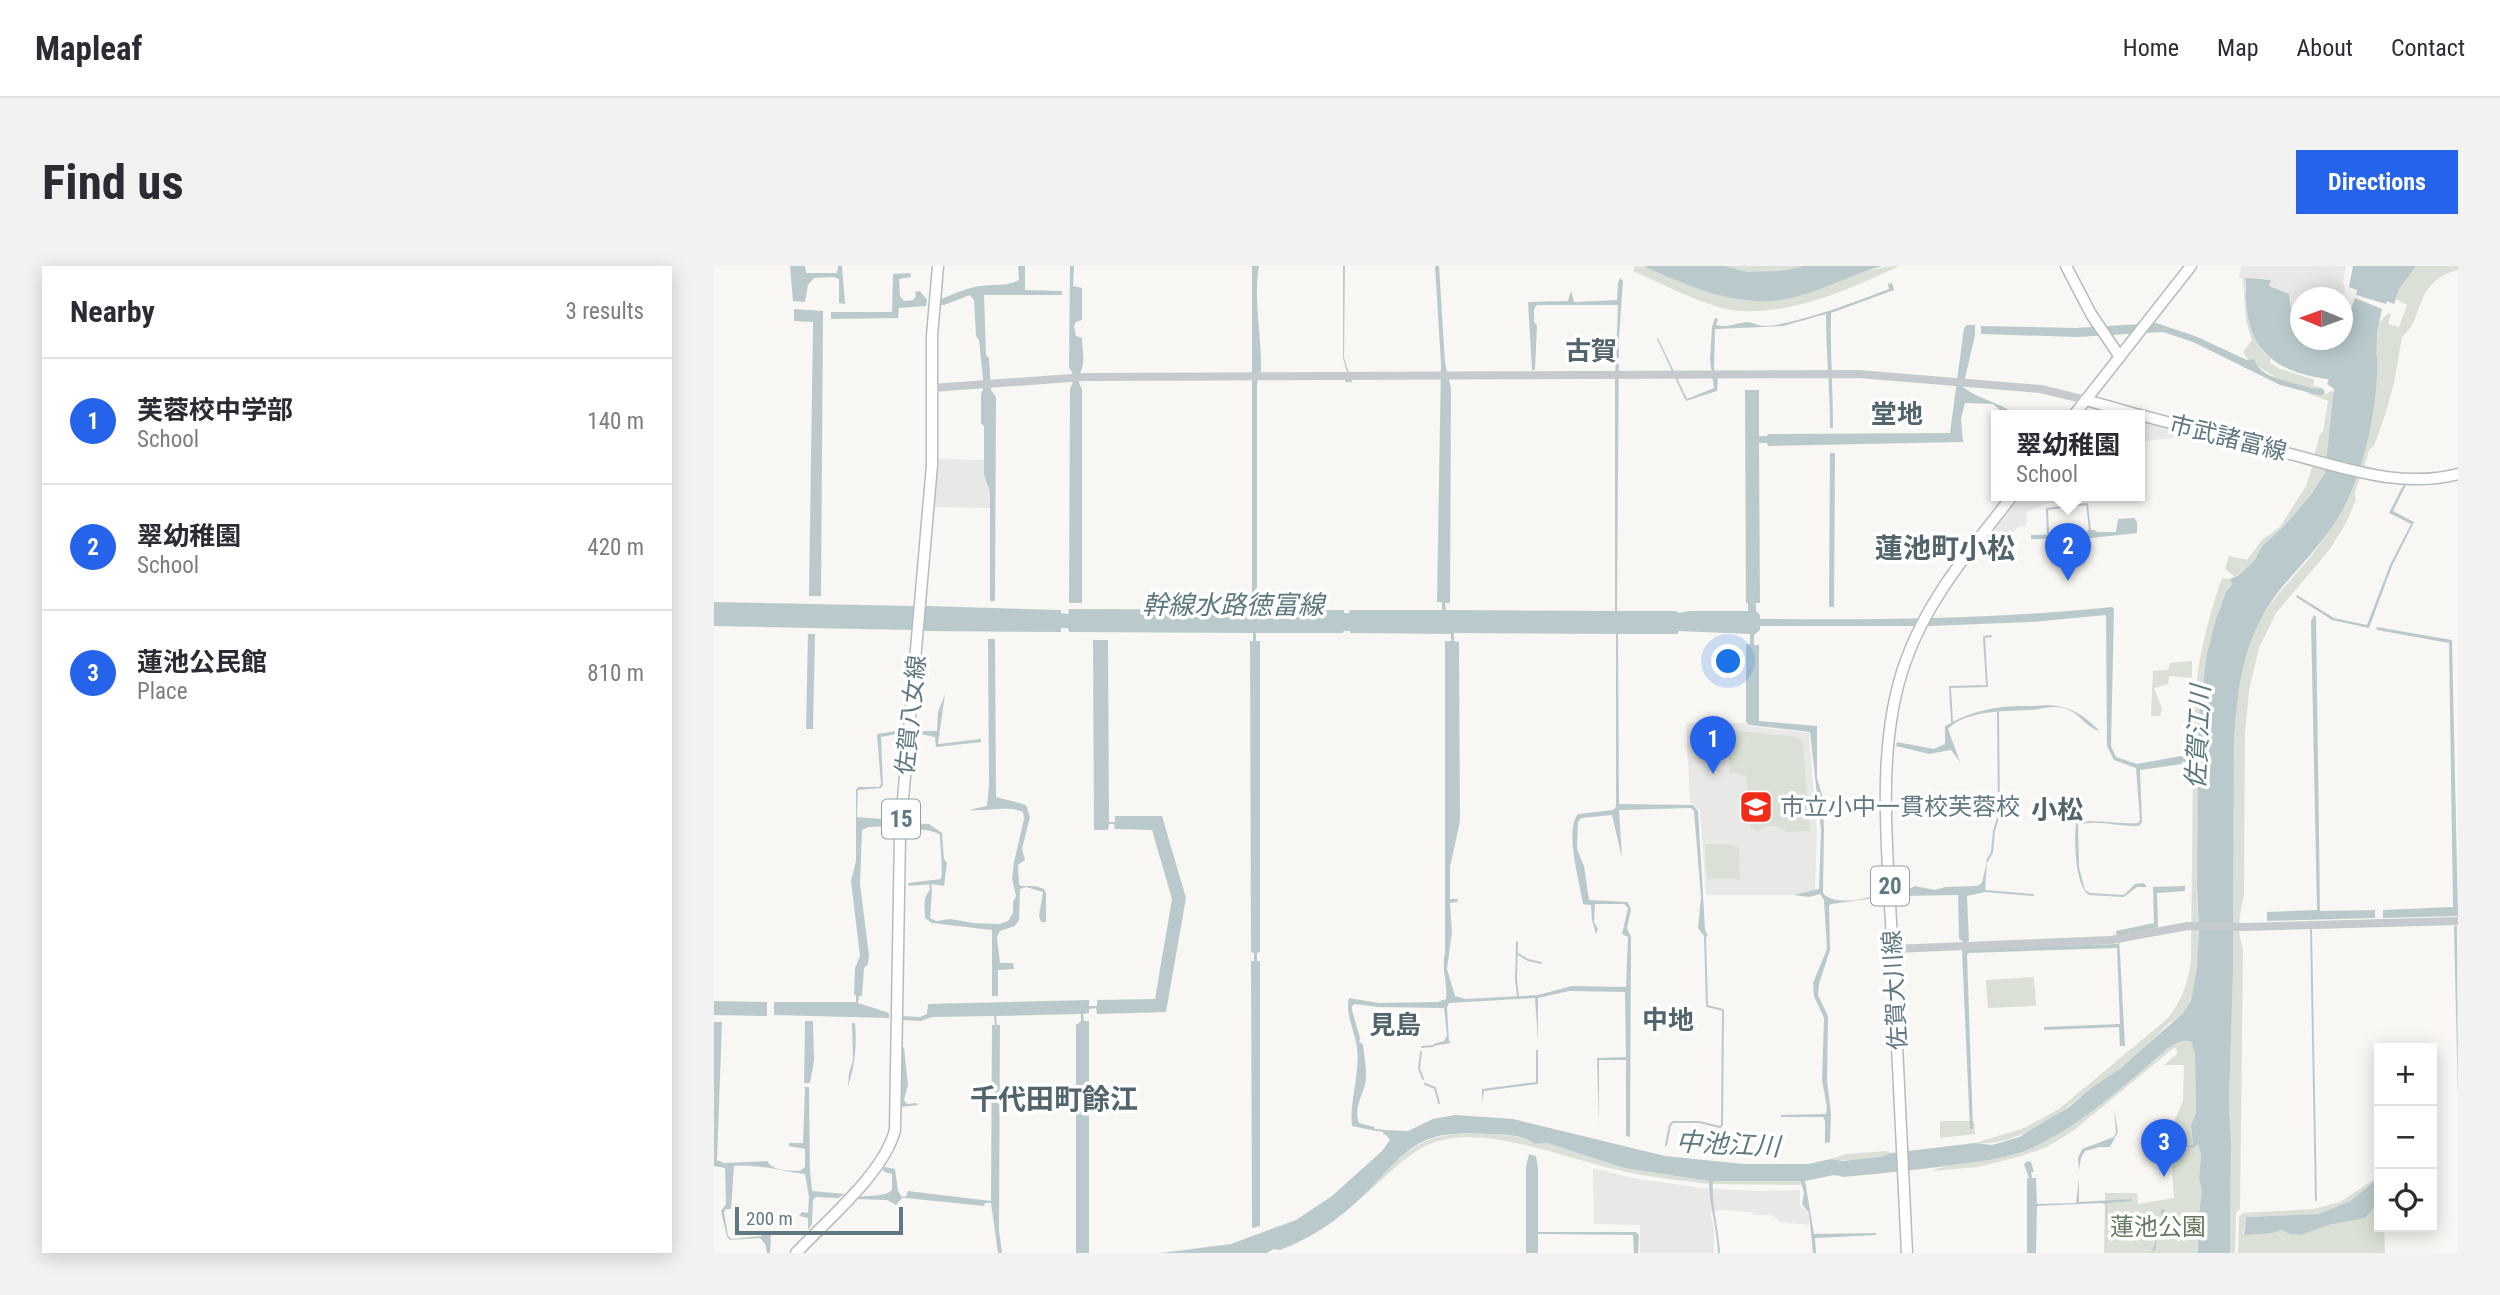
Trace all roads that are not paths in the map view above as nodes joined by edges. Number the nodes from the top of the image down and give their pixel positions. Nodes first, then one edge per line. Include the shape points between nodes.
1 (938, 266) edge
2 (2066, 266) edge
3 (2191, 266) edge
4 (2120, 357) junction
5 (932, 388) junction
6 (2086, 400) junction
7 (2078, 410) edge
8 (2121, 410) edge
9 (2145, 417) edge
10 (2458, 474) edge
11 (2008, 501) edge
12 (2458, 922) edge
13 (1893, 949) junction
14 (796, 1253) edge
15 (1908, 1253) edge

1 - 5 main road, 15
2 - 4 main road
3 - 4 main road
4 - 6 main road
5 - 6 street via 1070,377 1829,374 2041,389
5 - 14 main road, 佐賀八女線 / 15 via 932,465 900,834 895,1130 888,1152 875,1170
6 - 7 main road
6 - 8 main road, 市武諸富線
9 - 10 main road, 市武諸富線 via 2366,474 2412,481
11 - 13 main road, 佐賀大川線 / 20 via 1941,589 1918,630 1895,696 1886,767
12 - 13 street via 2191,926 2118,939
13 - 15 main road, 佐賀大川線 / 20

